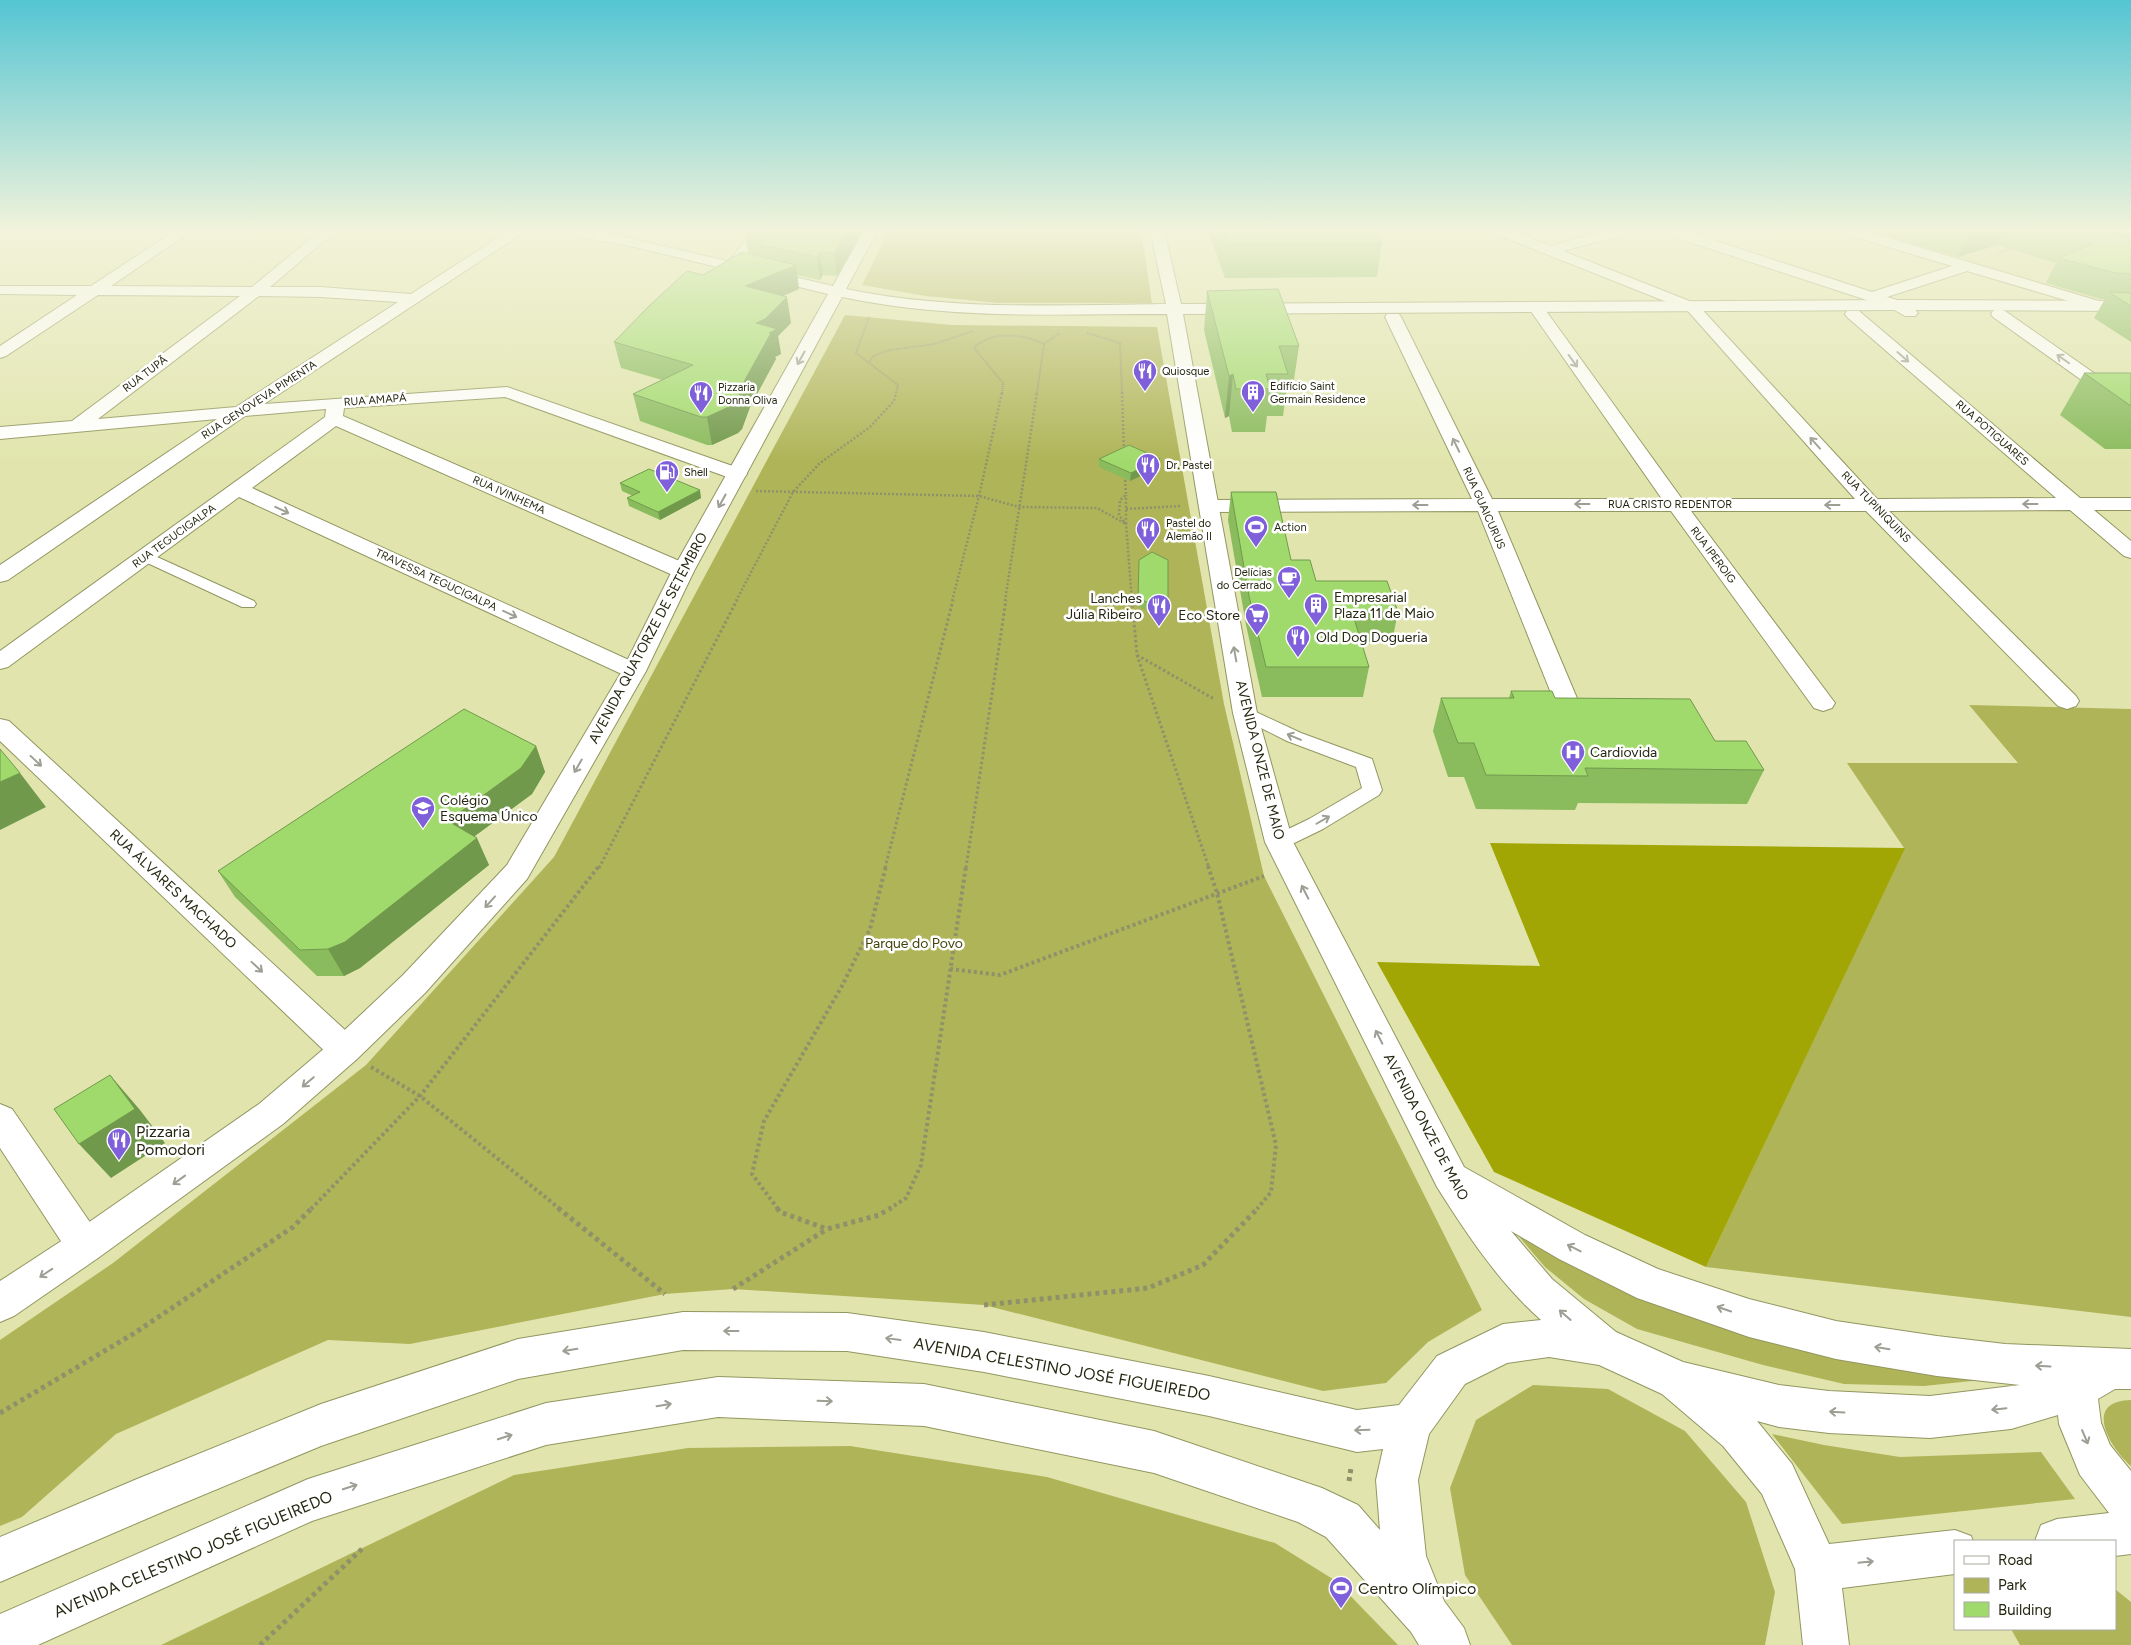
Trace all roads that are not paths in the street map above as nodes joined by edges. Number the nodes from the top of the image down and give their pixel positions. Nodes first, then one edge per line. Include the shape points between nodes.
1 (69, 307) edge
2 (235, 307) edge
3 (402, 307) edge
4 (829, 307) edge
5 (854, 307) edge
6 (1174, 307) edge
7 (1686, 307) edge
8 (1837, 307) edge
9 (1899, 307) edge
10 (2103, 307) edge
11 (1538, 311) junction
12 (1696, 311) junction
13 (2130, 312) edge
14 (1175, 313) junction
15 (1910, 313) junction
16 (1853, 314) junction
17 (1999, 314) junction
18 (1393, 317) junction
19 (0, 353) edge
20 (2131, 407) edge
21 (241, 411) junction
22 (335, 411) junction
23 (78, 425) junction
24 (0, 433) edge
25 (732, 482) junction
26 (238, 489) junction
27 (1674, 503) junction
28 (2073, 504) junction
29 (2131, 504) edge
30 (1485, 505) junction
31 (1872, 505) junction
32 (1209, 506) junction
33 (2131, 552) edge
34 (146, 557) junction
35 (683, 571) junction
36 (0, 575) edge
37 (248, 604) dead end
38 (0, 662) edge
39 (634, 671) junction
40 (2067, 701) dead end
41 (1567, 703) edge
42 (1824, 703) dead end
43 (1245, 713) junction
44 (0, 727) edge
45 (1279, 842) junction
46 (345, 1050) junction
47 (0, 1119) edge
48 (1450, 1176) junction
49 (85, 1246) junction
50 (0, 1303) edge
51 (1602, 1346) junction
52 (2106, 1376) edge
53 (1676, 1380) junction
54 (1410, 1425) junction
55 (2131, 1506) edge
56 (2131, 1532) edge
57 (2065, 1540) edge
58 (1954, 1552) edge
59 (0, 1560) edge
60 (1817, 1568) junction
61 (1437, 1631) edge
62 (0, 1638) edge
63 (1826, 1645) edge

1 - 19 street
2 - 23 street, RUA TUPÃ
3 - 21 street, RUA GENOVEVA PIMENTA
4 -> 25 street, AVENIDA QUATORZE DE SETEMBRO
5 - 14 street via 946,318 1012,321
6 - 14 street, AVENIDA ONZE DE MAIO
7 - 12 street
8 - 12 street
9 - 15 street
10 - 13 street
11 - 12 street
11 - 14 street
11 - 18 street
11 -> 27 street, RUA IPEROIG
12 - 16 street
31 -> 12 street, RUA TUPINIQUINS
13 - 17 street
14 - 18 street
14 - 32 street, AVENIDA ONZE DE MAIO
15 - 16 street
15 - 17 street
16 -> 28 street, RUA POTIGUARES
20 -> 17 street
30 -> 18 street, RUA GUAICURUS
21 - 22 street, RUA AMAPÁ
21 - 23 street, RUA AMAPÁ
21 - 36 street, RUA GENOVEVA PIMENTA
22 - 25 street, RUA AMAPÁ via 507,392
22 - 26 street, RUA TEGUCIGALPA
22 - 35 street, RUA IVINHEMA
23 - 24 street, RUA AMAPÁ
25 -> 35 street, AVENIDA QUATORZE DE SETEMBRO
26 - 34 street, RUA TEGUCIGALPA
26 -> 39 street, TRAVESSA TEGUCIGALPA
27 -> 30 street, RUA CRISTO REDENTOR
31 -> 27 street, RUA CRISTO REDENTOR
27 - 42 street, RUA IPEROIG
28 - 29 street, RUA CRISTO REDENTOR
28 -> 31 street, RUA CRISTO REDENTOR
28 - 33 street, RUA POTIGUARES
30 -> 32 street, RUA CRISTO REDENTOR
30 - 41 street, RUA GUAICURUS
31 - 40 street, RUA TUPINIQUINS
43 -> 32 street, AVENIDA ONZE DE MAIO
34 - 37 lane
34 - 38 street, RUA TEGUCIGALPA
35 - 39 street, AVENIDA QUATORZE DE SETEMBRO
39 -> 46 street, AVENIDA QUATORZE DE SETEMBRO via 517,872 414,984
43 - 45 street, AVENIDA ONZE DE MAIO
45 -> 43 lane via 1372,790 1365,763 1294,737
44 -> 46 street, RUA ÁLVARES MACHADO
48 -> 45 street, AVENIDA ONZE DE MAIO
46 -> 49 street, AVENIDA QUATORZE DE SETEMBRO via 271,1114
47 - 49 street
51 -> 48 street, AVENIDA ONZE DE MAIO via 1538,1292 1476,1218
52 -> 48 street via 1937,1356 1836,1340 1749,1318 1642,1281 1572,1247
49 -> 50 street, AVENIDA QUATORZE DE SETEMBRO
51 - 53 street
51 - 54 street via 1549,1338 1503,1344 1451,1370
52 -> 53 street via 2011,1408 1930,1417 1779,1406
52 -> 55 street via 2080,1424 2095,1460
53 - 60 street via 1738,1431 1777,1479
54 -> 59 street, AVENIDA CELESTINO JOSÉ FIGUEIREDO via 1357,1431 1209,1396 994,1354 847,1332 683,1331 518,1359 386,1402 321,1424
54 - 61 street via 1397,1480 1404,1556
56 - 57 street
60 -> 58 street
60 - 63 street
62 -> 61 street, AVENIDA CELESTINO JOSÉ FIGUEIREDO via 308,1501 546,1424 718,1397 924,1405 1154,1452 1307,1503 1342,1521

